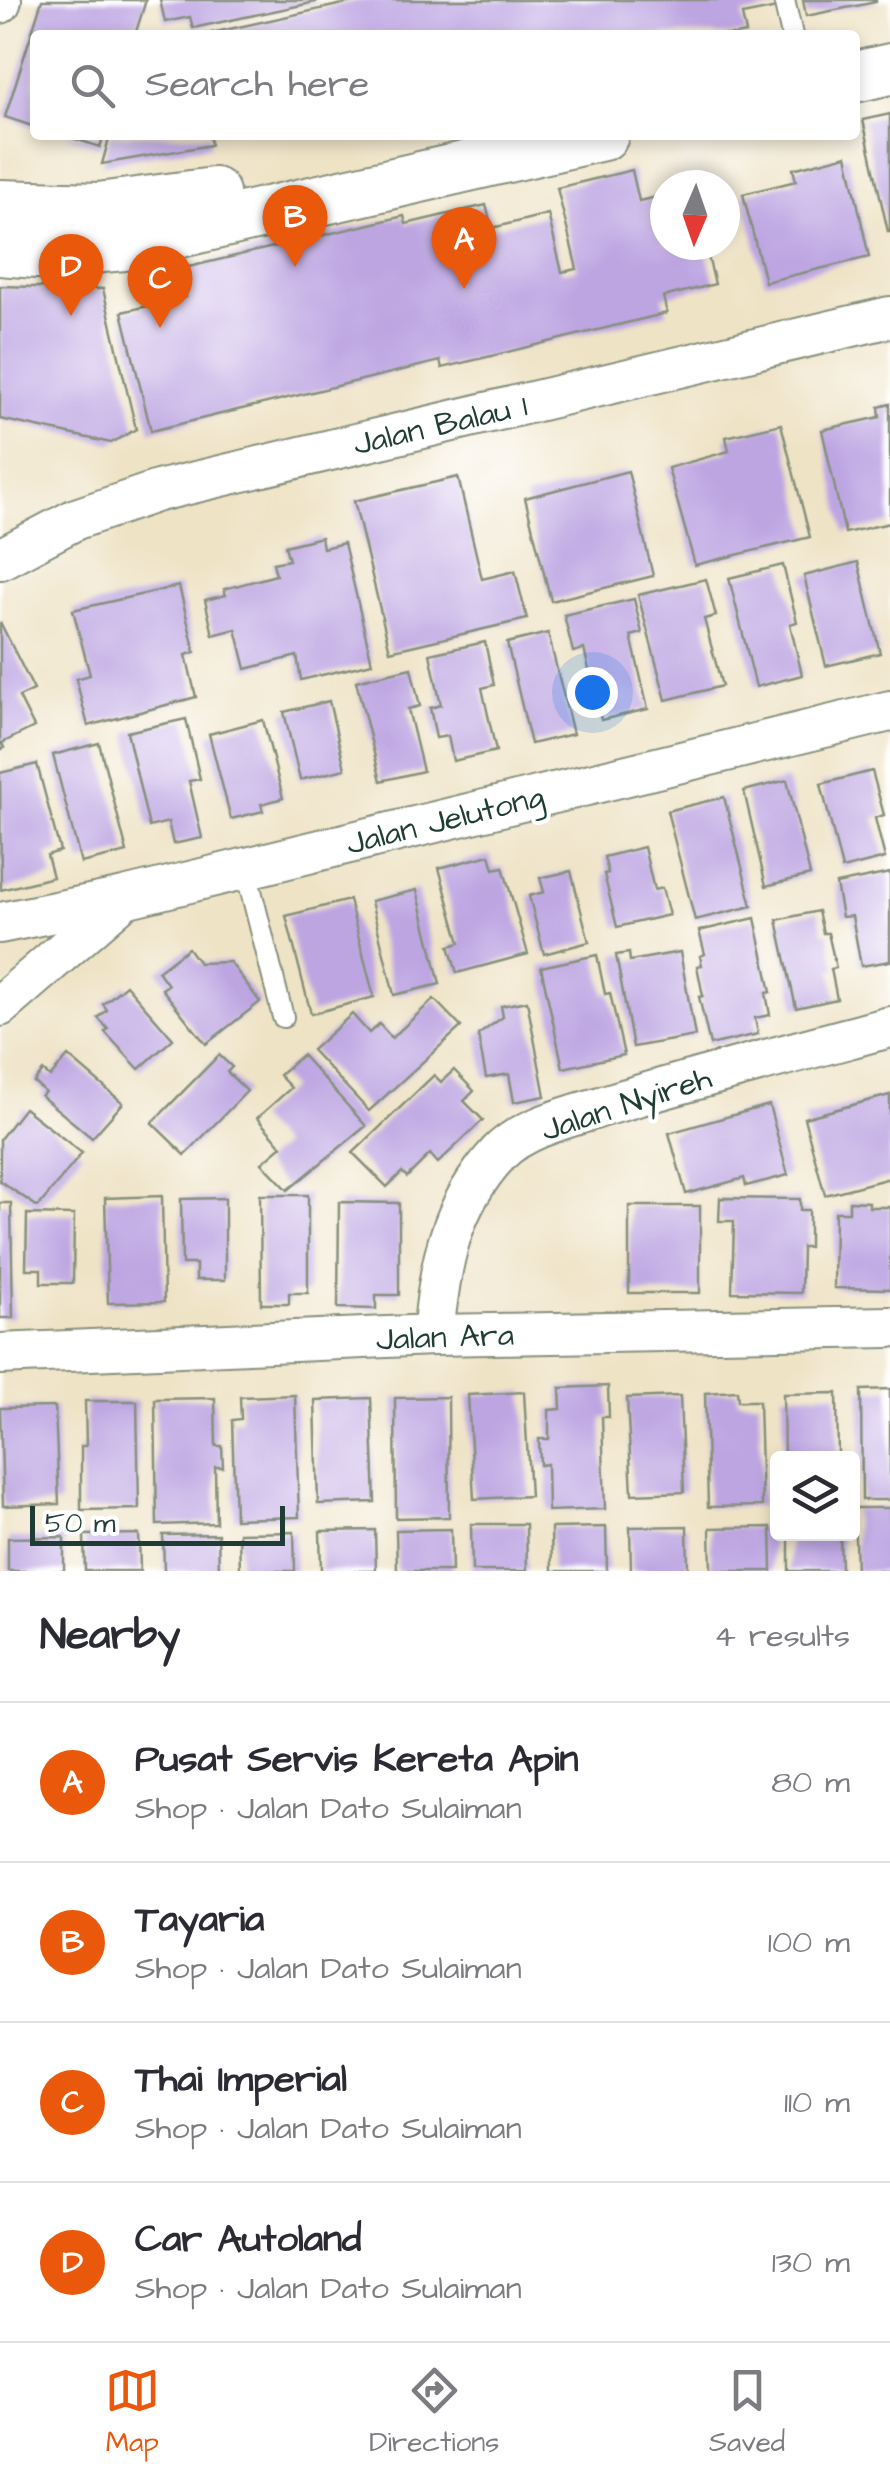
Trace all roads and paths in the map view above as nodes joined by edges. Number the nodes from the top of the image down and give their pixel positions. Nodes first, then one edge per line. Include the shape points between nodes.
1 (784, 0) edge
2 (791, 30) edge
3 (890, 42) edge
4 (860, 49) edge
5 (890, 70) edge
6 (860, 77) edge
7 (451, 140) edge
8 (582, 140) edge
9 (0, 205) edge
10 (0, 250) edge
11 (890, 317) edge
12 (0, 558) edge
13 (890, 711) edge
14 (245, 867) junction
15 (124, 898) junction
16 (0, 923) edge
17 (0, 1006) edge
18 (283, 1017) dead end
19 (890, 1027) edge
20 (890, 1327) edge
21 (433, 1335) junction
22 (0, 1354) edge

1 - 2 lane
3 - 4 street
5 - 6 street
7 - 9 street via 194,197 98,208
8 - 10 street via 124,245
11 - 12 street, Jalan Balau 1 via 158,490 76,519
13 - 14 street, Jalan Jelutong
14 - 15 street, Jalan Jelutong
14 - 18 lane
15 - 16 street, Jalan Jelutong
15 - 17 street
19 - 21 street, Jalan Nyireh via 543,1125 501,1150 458,1213 440,1264
20 - 21 street, Jalan Ara
21 - 22 street, Jalan Ara

